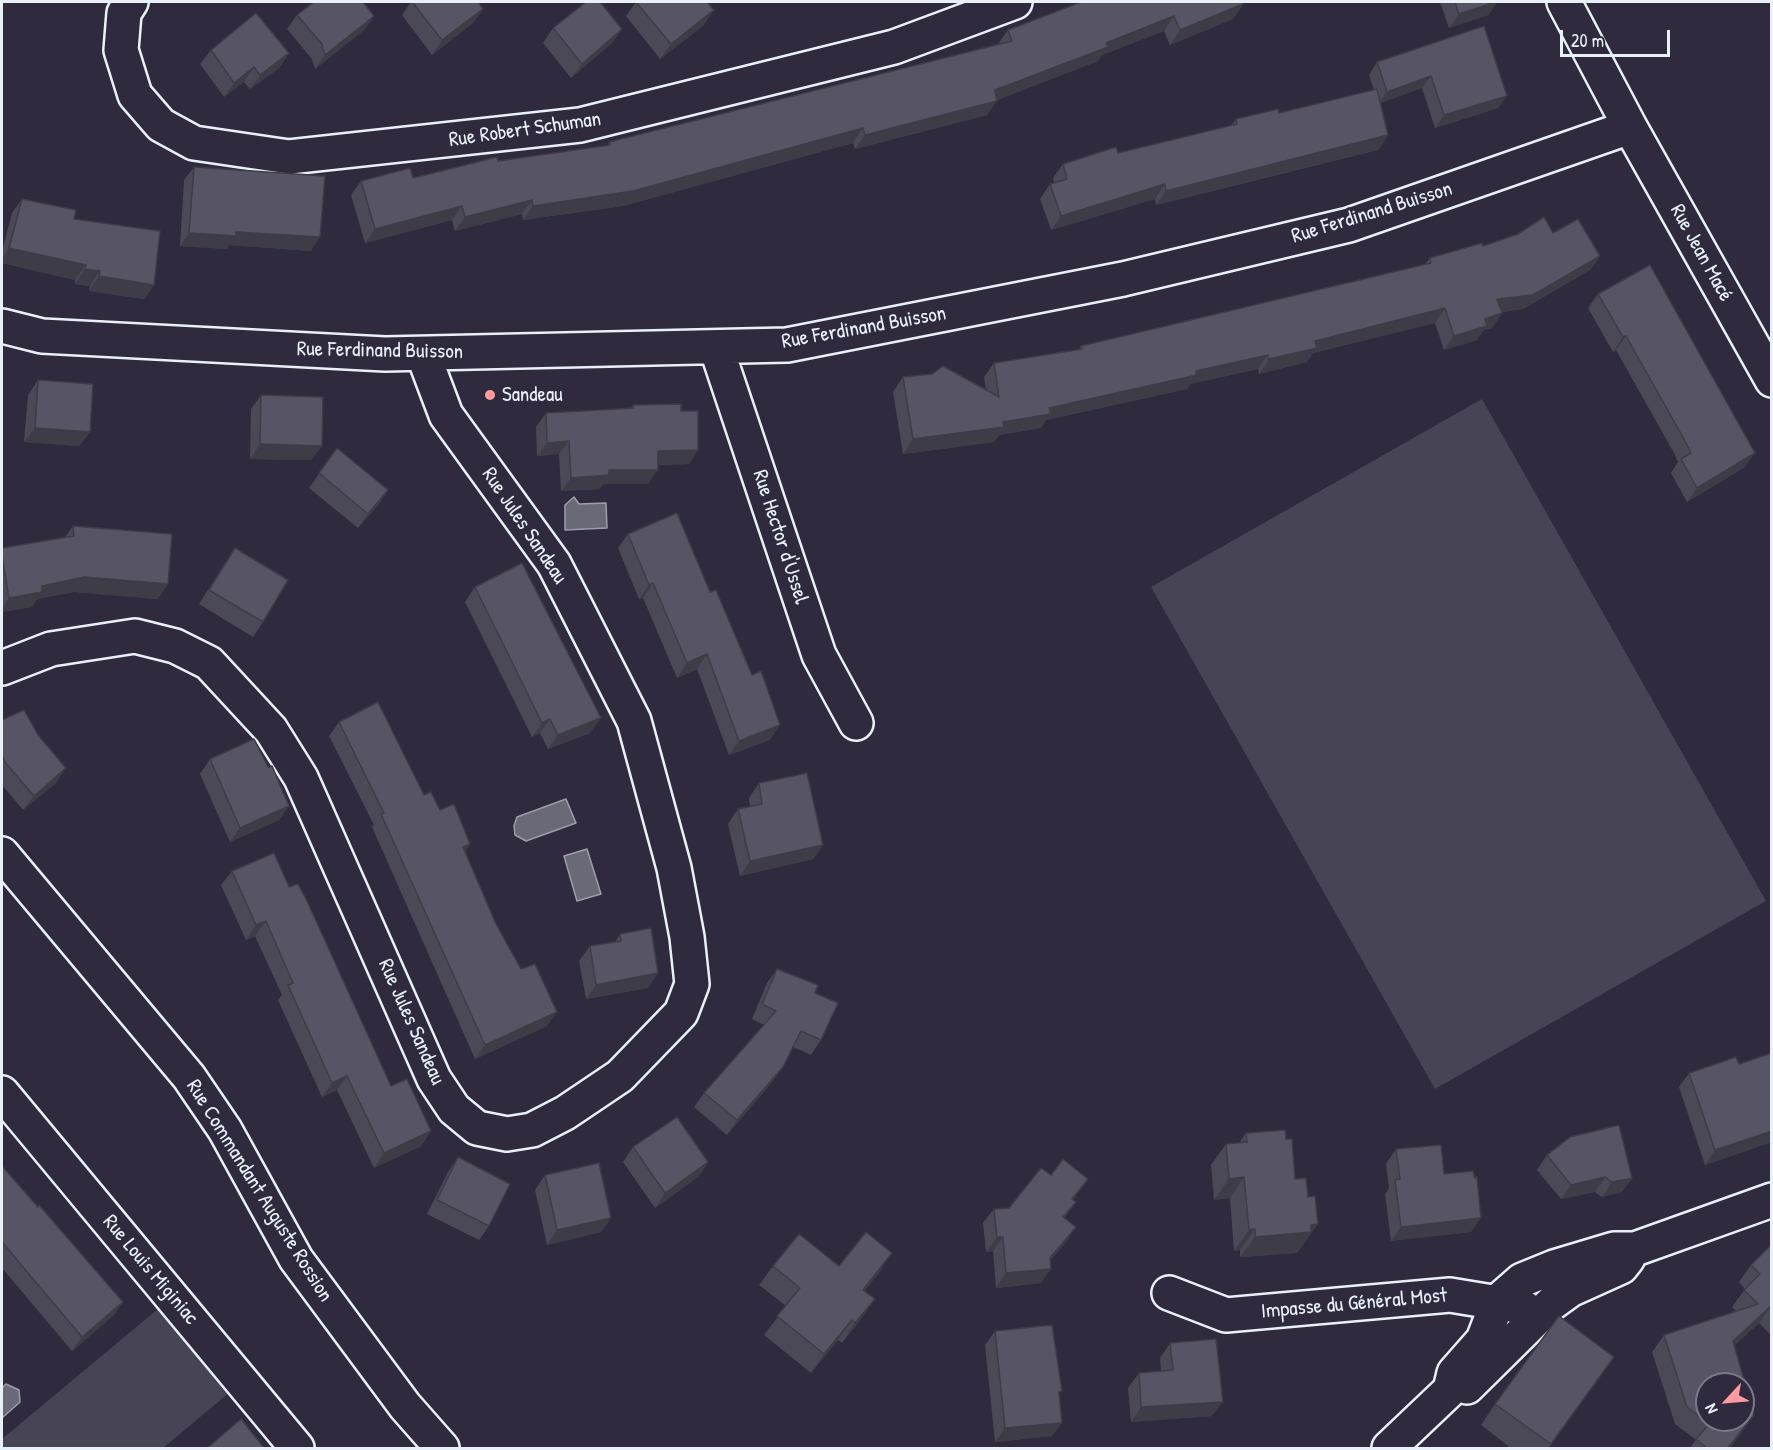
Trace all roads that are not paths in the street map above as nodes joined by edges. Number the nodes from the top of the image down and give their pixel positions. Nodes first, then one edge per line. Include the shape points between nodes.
1 (131, 2) edge
2 (1015, 2) edge
3 (1564, 2) edge
4 (1630, 127) junction
5 (2, 326) edge
6 (716, 346) junction
7 (423, 354) junction
8 (1772, 380) edge
9 (2, 668) edge
10 (856, 723) dead end
11 (2, 854) edge
12 (2, 1093) edge
13 (1772, 1200) edge
14 (1635, 1249) junction
15 (1169, 1293) dead end
16 (1498, 1301) junction
17 (1538, 1317) junction
18 (1450, 1390) junction
19 (297, 1449) edge
20 (442, 1449) edge
21 (1389, 1449) edge

1 - 2 street, Rue Robert Schuman via 124,13 121,50 135,94 161,125 194,142 289,157 580,125 894,47
3 - 4 street, Rue Jean Macé
4 - 6 street, Rue Ferdinand Buisson via 1349,225 1123,279 787,345
4 - 8 street, Rue Jean Macé
5 - 7 street, Rue Ferdinand Buisson via 42,336
6 - 7 street, Rue Ferdinand Buisson
6 - 10 street, Rue Hector d'Ussel via 819,655
7 - 9 street, Rue Jules Sandeau via 446,415 554,564 634,721 668,845 687,937 692,984 681,1013 620,1076 532,1130 507,1134 477,1128 454,1110 434,1079 301,777 271,730 209,663 175,646 135,636 51,649
11 - 20 street, Rue Commandant Auguste Rossion via 189,1077 225,1130 296,1259 398,1397
12 - 19 street, Rue Louis Miginiac
13 - 14 street
14 - 16 street via 1614,1249 1554,1266 1522,1280
14 - 17 street via 1621,1267 1570,1290
15 - 16 street, Impasse du Général Most via 1226,1315 1450,1295
16 - 17 street, Impasse du Général Most via 1523,1307
16 - 18 street via 1483,1340 1454,1373
17 - 18 street via 1467,1388
18 - 21 street

